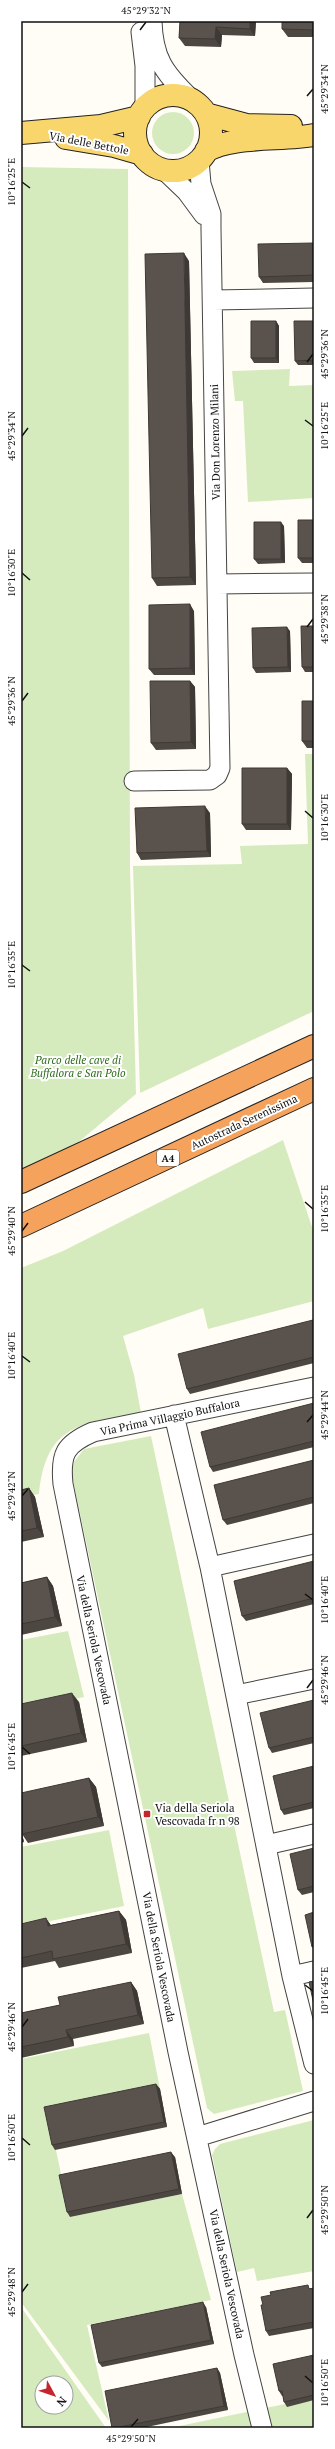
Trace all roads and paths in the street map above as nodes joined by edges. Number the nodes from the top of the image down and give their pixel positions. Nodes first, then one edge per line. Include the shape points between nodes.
1 (140, 21) edge
2 (152, 21) edge
3 (190, 98) junction
4 (142, 112) junction
5 (206, 114) junction
6 (314, 129) edge
7 (28, 133) edge
8 (314, 135) edge
9 (142, 154) junction
10 (203, 156) junction
11 (164, 169) junction
12 (210, 224) junction
13 (314, 298) edge
14 (212, 300) junction
15 (314, 583) edge
16 (217, 584) junction
17 (134, 781) dead end
18 (314, 1046) edge
19 (314, 1089) edge
20 (21, 1182) edge
21 (21, 1226) edge
22 (314, 1387) edge
23 (174, 1415) junction
24 (62, 1484) joint
25 (314, 1544) edge
26 (210, 1567) junction
27 (314, 1679) edge
28 (236, 1695) junction
29 (314, 1834) edge
30 (266, 1845) junction
31 (314, 1971) edge
32 (292, 1976) junction
33 (314, 2064) edge
34 (314, 2101) edge
35 (197, 2137) junction
36 (262, 2428) edge

1 - 4 street via 146,80
2 - 3 street via 153,43 160,61 171,80
3 - 4 main road via 166,96
3 - 5 main road
4 - 7 main road, Via delle Bettole via 101,126
4 - 9 main road via 136,132
5 - 6 main road via 247,125 298,126
5 - 10 main road via 211,132
7 - 9 main road, Via delle Bettole via 114,146
8 - 10 main road via 225,142
9 - 11 main road via 151,164
10 - 11 main road via 182,169
10 - 12 street, Via Don Lorenzo Milani via 201,184 211,214
11 - 12 street via 194,199
12 - 14 street, Via Don Lorenzo Milani
13 - 14 street
14 - 16 street, Via Don Lorenzo Milani
15 - 16 street
16 - 17 street, Via Don Lorenzo Milani via 219,772 210,780
18 - 20 highway
19 - 21 highway, Autostrada Serenissima / A4
22 - 23 street, Via Prima Villaggio Buffalora
23 - 24 street, Via Prima Villaggio Buffalora via 93,1432 78,1439 66,1449 61,1463
23 - 26 street
24 - 35 street, Via della Seriola Vescovada
25 - 26 street
26 - 28 street
27 - 28 street
28 - 30 street
29 - 30 street
30 - 32 street
31 - 32 street
32 - 33 street
34 - 35 street
35 - 36 street, Via della Seriola Vescovada

